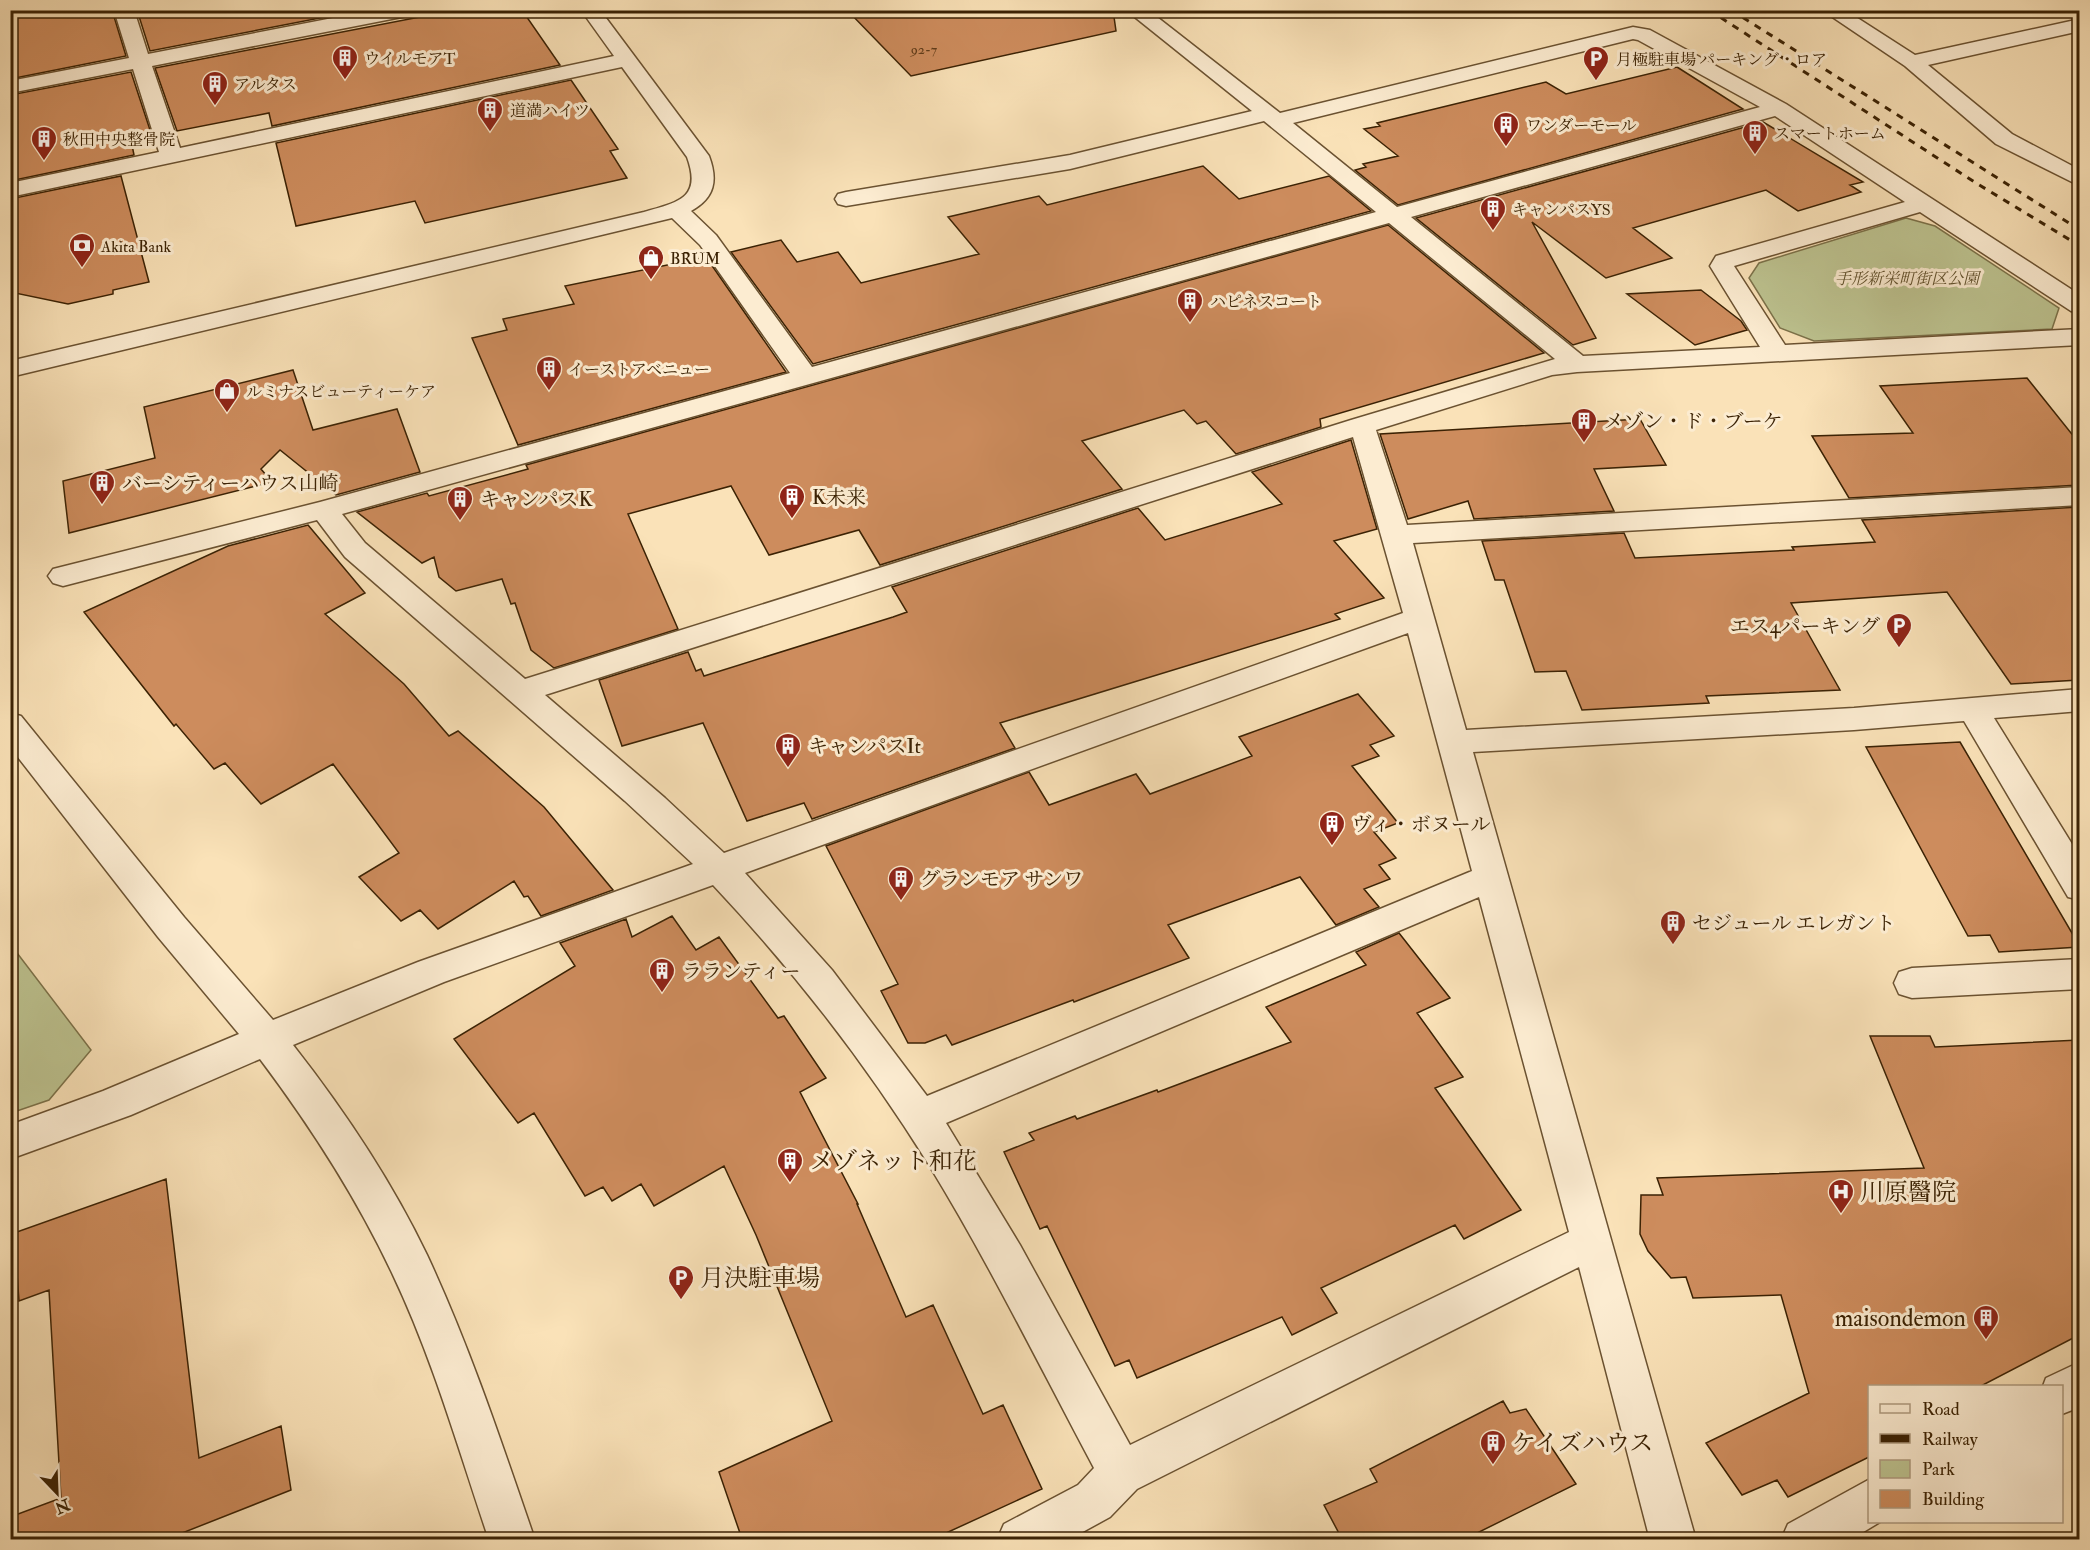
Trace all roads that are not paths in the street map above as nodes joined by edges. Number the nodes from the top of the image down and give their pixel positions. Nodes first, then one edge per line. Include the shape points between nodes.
1 (124, 10) edge
2 (407, 10) edge
3 (590, 10) edge
4 (1135, 10) edge
5 (1831, 10) edge
6 (2079, 26) edge
7 (625, 60) junction
8 (141, 62) junction
9 (1912, 62) junction
10 (10, 87) edge
11 (1778, 109) junction
12 (1272, 117) junction
13 (171, 155) junction
14 (2079, 179) edge
15 (10, 190) edge
16 (846, 199) dead end
17 (1923, 204) junction
18 (676, 209) junction
19 (1392, 214) junction
20 (2079, 306) edge
21 (2079, 337) edge
22 (1778, 354) junction
23 (1577, 364) junction
24 (10, 369) edge
25 (806, 377) junction
26 (1360, 426) junction
27 (2079, 496) edge
28 (326, 509) junction
29 (1395, 535) junction
30 (63, 576) dead end
31 (1418, 621) junction
32 (522, 692) junction
33 (2079, 700) edge
34 (1973, 710) junction
35 (13, 733) edge
36 (1453, 742) junction
37 (719, 869) junction
38 (1490, 878) junction
39 (2079, 886) edge
40 (2079, 974) edge
41 (1912, 983) dead end
42 (266, 1039) junction
43 (921, 1116) junction
44 (10, 1142) edge
45 (1593, 1244) junction
46 (2079, 1383) edge
47 (2063, 1392) edge
48 (1121, 1473) junction
49 (1868, 1503) edge
50 (512, 1539) edge
51 (1020, 1539) edge
52 (1672, 1539) edge
53 (1804, 1539) edge

1 - 8 street
2 - 8 street
3 - 7 street
4 - 12 street
5 - 9 street
6 - 9 street
7 - 13 street
7 - 18 street via 705,169 706,180 697,199
8 - 10 street
8 - 13 street
9 - 14 street via 2004,139
11 - 12 street via 1650,37 1633,33
11 - 17 street
11 - 19 street
12 - 16 street via 1070,162
12 - 19 street
13 - 15 street
17 - 20 street
17 - 22 street via 1724,261 1722,266
18 - 24 street
18 - 25 street via 708,240
19 - 23 street
19 - 25 street
21 - 22 street
22 - 23 street
23 - 26 street via 1517,377
25 - 28 street
26 - 29 street
26 - 32 street
27 - 29 street
28 - 30 street
28 - 32 street via 355,550
29 - 31 street
31 - 36 street
31 - 37 street via 1400,624
32 - 37 street
33 - 34 street
34 - 36 street
34 - 39 street
35 - 42 street
36 - 38 street
37 - 42 street via 374,994
37 - 43 street via 798,956
38 - 43 street
38 - 45 street
40 - 41 street
42 - 44 street via 117,1103
42 - 50 street via 313,1100 363,1177 411,1267 456,1375
43 - 48 street via 990,1230
45 - 48 street via 1570,1251
45 - 52 street
46 - 47 street
48 - 51 street via 1094,1501
49 - 53 street

